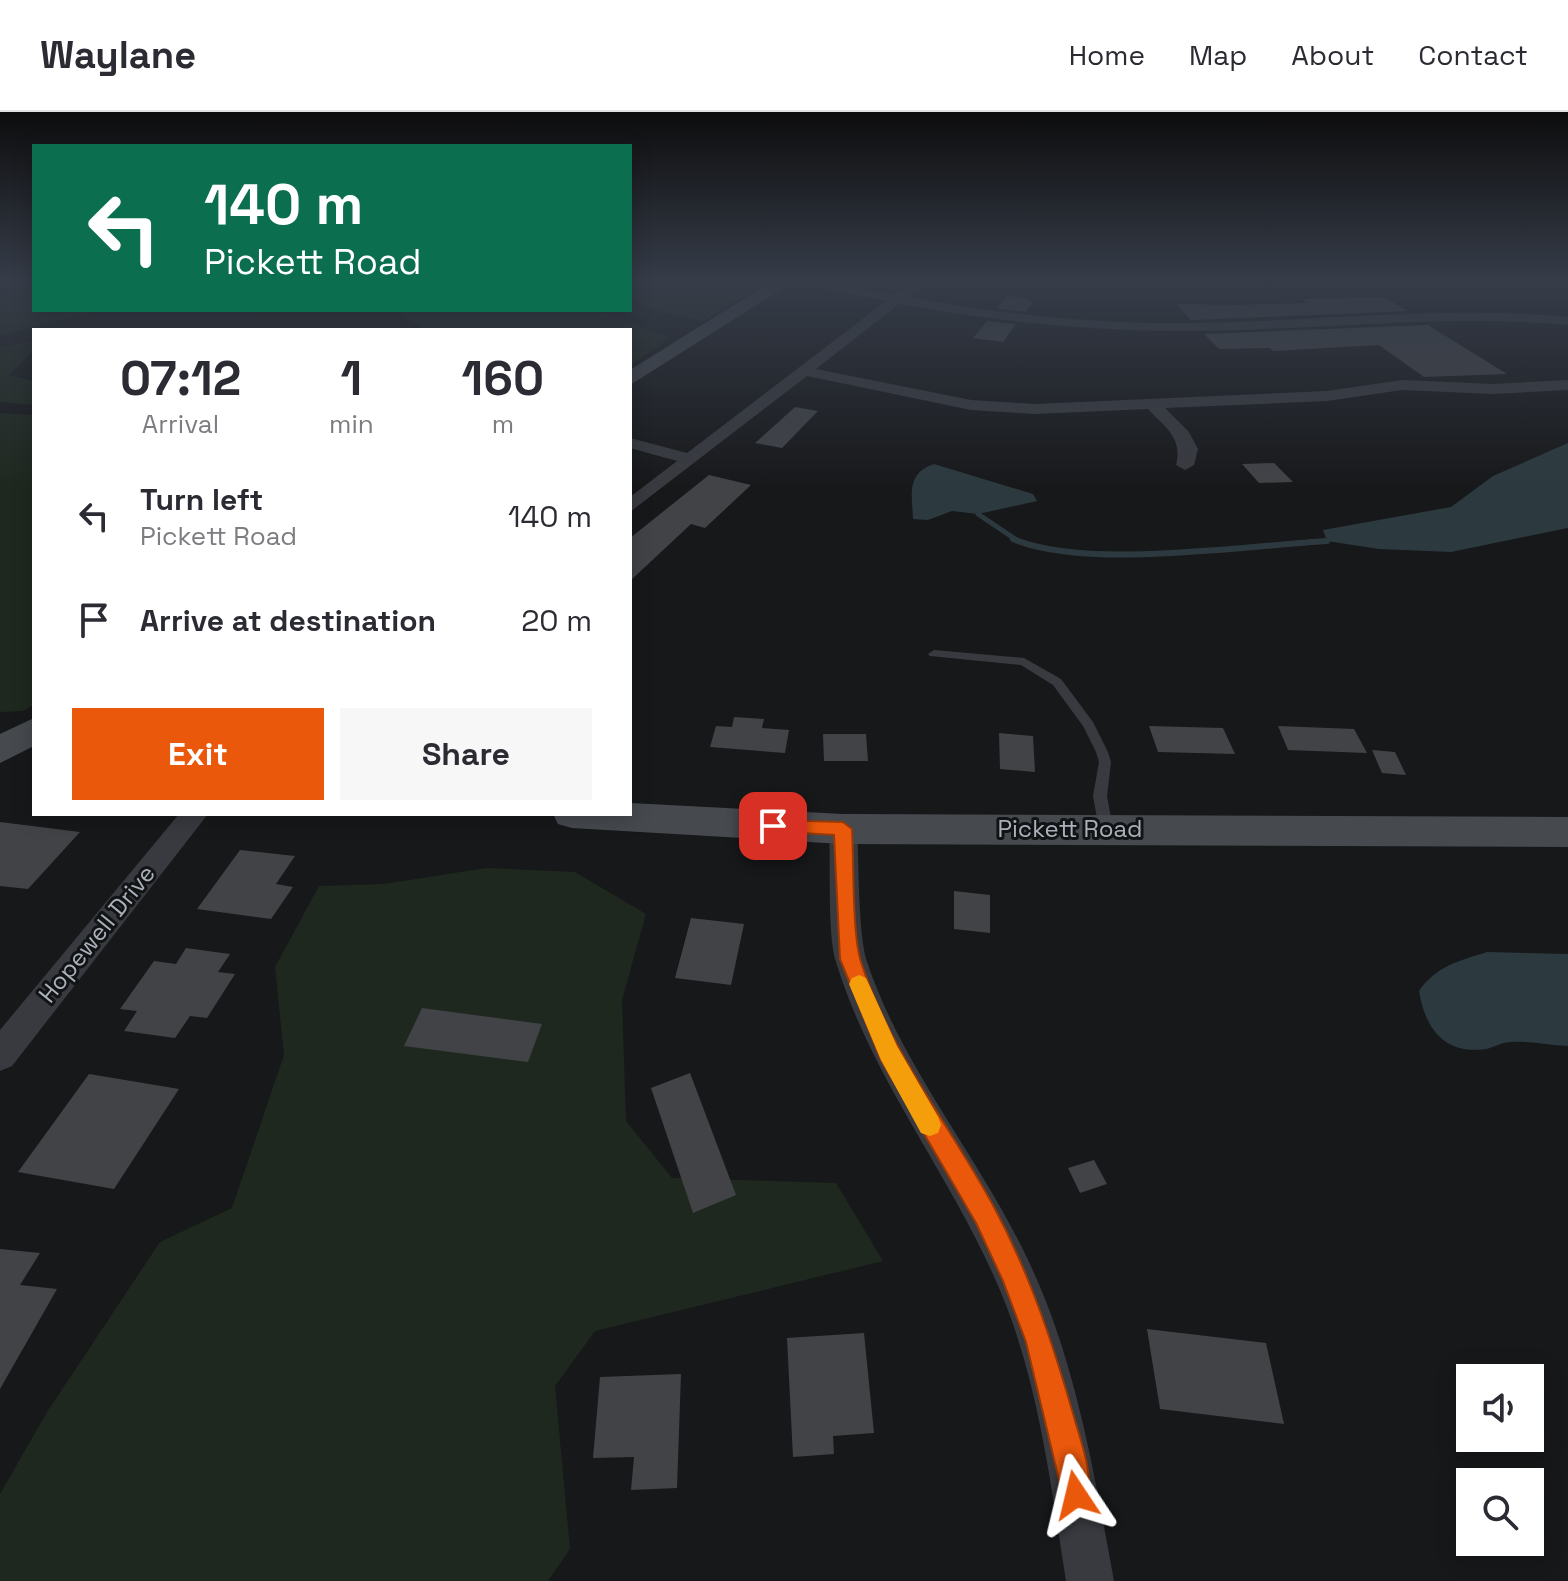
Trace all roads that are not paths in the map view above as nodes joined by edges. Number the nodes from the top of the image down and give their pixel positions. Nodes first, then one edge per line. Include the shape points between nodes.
1 (675, 351) edge
2 (830, 351) edge
3 (803, 371) junction
4 (632, 378) edge
5 (1568, 385) edge
6 (1152, 404) junction
7 (632, 444) edge
8 (688, 459) junction
9 (1185, 465) dead end
10 (632, 504) edge
11 (934, 654) dead end
12 (32, 731) edge
13 (0, 751) edge
14 (32, 756) edge
15 (192, 816) edge
16 (608, 816) edge
17 (843, 829) junction
18 (1106, 829) junction
19 (1568, 832) edge
20 (0, 1055) edge
21 (1090, 1581) edge

1 - 4 street
2 - 3 street
3 - 6 street via 971,405 1054,409
3 - 8 street
5 - 6 street via 1402,385 1327,396
6 - 9 street via 1183,436 1189,449
7 - 8 street
8 - 10 street
11 - 18 lane via 1024,662 1057,682 1102,752 1100,796
12 - 13 street
13 - 14 street
15 - 20 street, Hopewell Drive
16 - 17 street, Pickett Road
17 - 18 street, Pickett Road
17 - 21 street via 850,959 889,1053 1015,1276 1066,1442
18 - 19 street, Pickett Road

